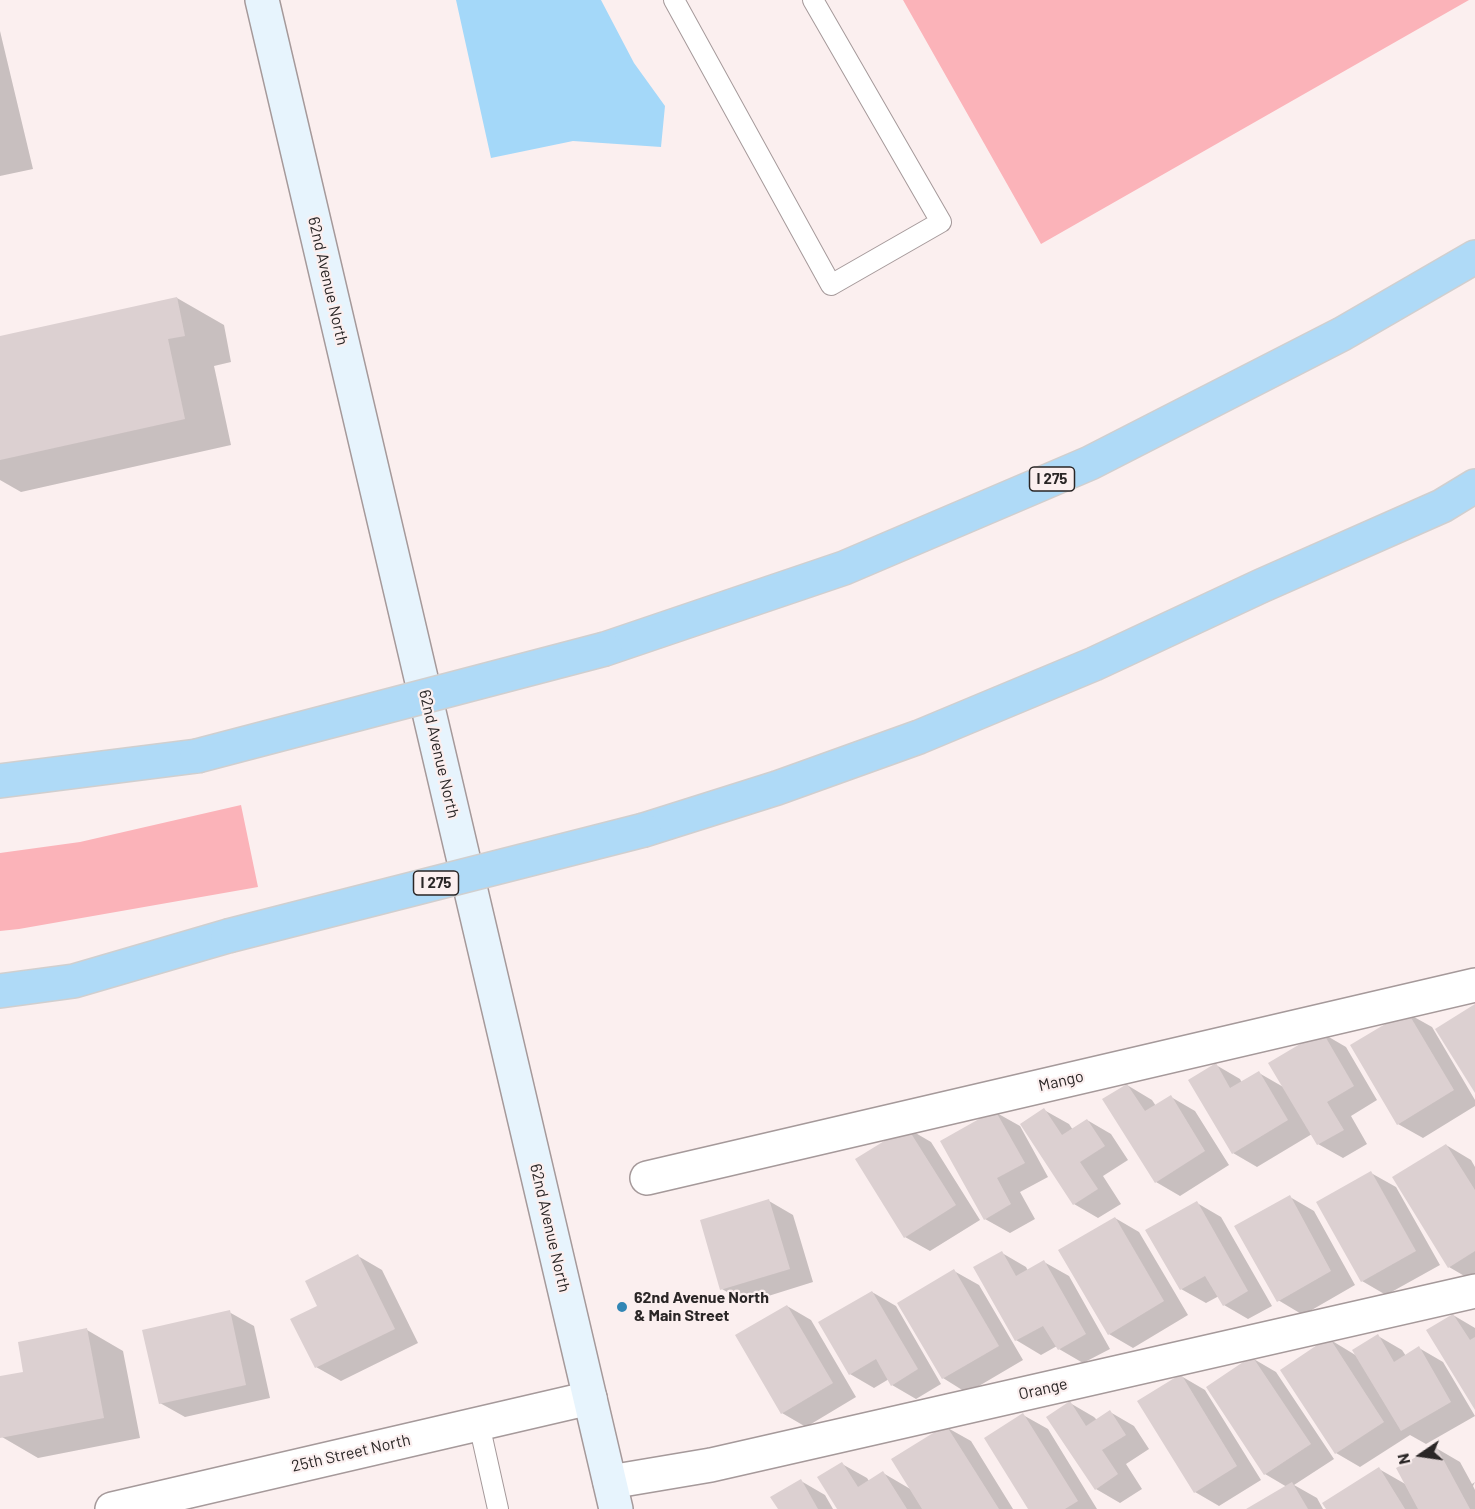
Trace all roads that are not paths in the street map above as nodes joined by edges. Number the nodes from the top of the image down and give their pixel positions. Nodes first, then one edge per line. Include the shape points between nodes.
1 (262, 0) edge
2 (674, 0) edge
3 (813, 0) edge
4 (1475, 257) edge
5 (1475, 486) edge
6 (0, 781) edge
7 (1475, 985) edge
8 (0, 991) edge
9 (647, 1178) dead end
10 (1475, 1291) edge
11 (590, 1398) junction
12 (479, 1424) junction
13 (613, 1496) edge
14 (112, 1509) edge
15 (498, 1509) edge

1 - 11 street, 62nd Avenue North
2 - 3 lane via 831,285 941,222
4 - 6 highway, I 275, bridge via 1342,334 1090,463 844,568 605,649 197,756
5 - 8 highway, I 275, bridge via 1442,506 1094,664 919,737 777,788 644,830 228,936 74,981
7 - 9 street, Mango
10 - 13 street, Orange via 711,1465
11 - 12 street, 25th Street North
11 - 13 street, 62nd Avenue North
12 - 14 street, 25th Street North
12 - 15 lane

